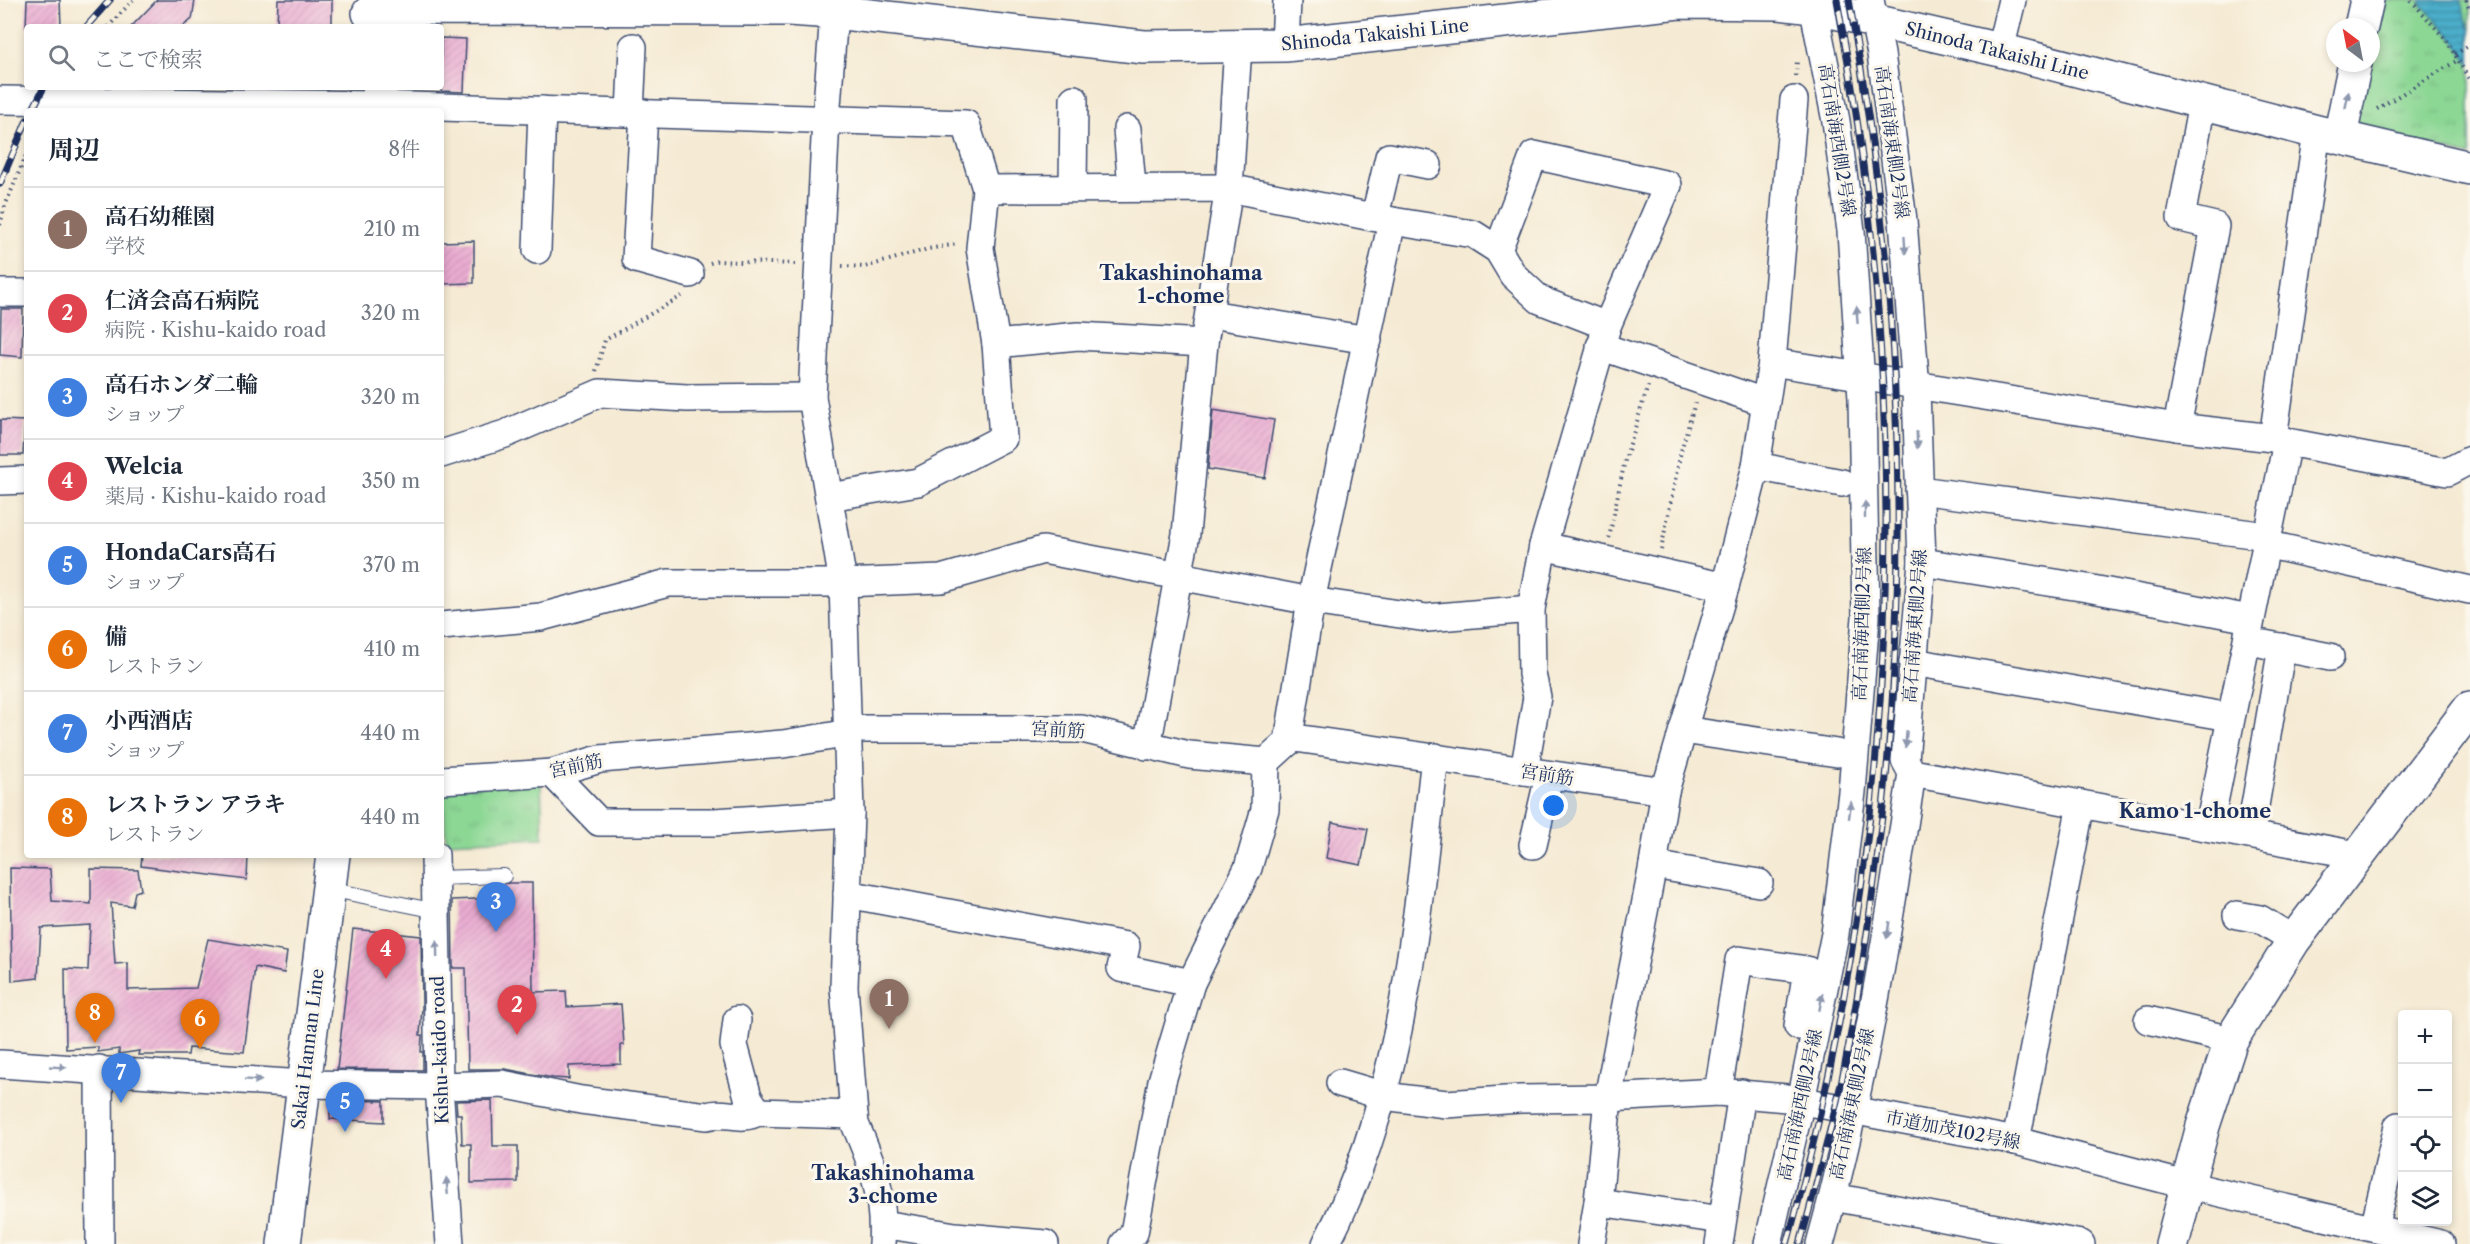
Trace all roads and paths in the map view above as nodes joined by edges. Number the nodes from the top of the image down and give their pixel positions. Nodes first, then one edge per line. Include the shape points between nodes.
1 (133, 0) edge
2 (1287, 0) edge
3 (2012, 0) edge
4 (2367, 0) edge
5 (2411, 0) edge
6 (2466, 0) edge
7 (1812, 3) edge
8 (834, 6) edge
9 (1514, 10) edge
10 (2470, 10) edge
11 (1872, 11) edge
12 (369, 13) edge
13 (2363, 18) edge
14 (111, 24) edge
15 (1285, 45) junction
16 (2470, 45) edge
17 (1238, 46) junction
18 (633, 47) dead end
19 (2000, 50) junction
20 (2455, 54) junction
21 (2458, 60) junction
22 (2352, 72) edge
23 (2469, 78) edge
24 (1074, 99) dead end
25 (0, 100) edge
26 (1794, 100) dead end
27 (381, 101) edge
28 (2202, 103) junction
29 (183, 107) edge
30 (2377, 108) dead end
31 (542, 110) junction
32 (637, 113) junction
33 (826, 119) junction
34 (1127, 129) dead end
35 (2329, 135) junction
36 (24, 160) edge
37 (1428, 165) dead end
38 (2470, 168) edge
39 (1073, 188) junction
40 (1132, 188) junction
41 (1229, 188) junction
42 (986, 189) junction
43 (1384, 219) junction
44 (0, 225) edge
45 (981, 240) junction
46 (537, 250) dead end
47 (1498, 250) junction
48 (819, 265) junction
49 (690, 274) junction
50 (0, 293) edge
51 (24, 293) edge
52 (1210, 314) junction
53 (1603, 336) junction
54 (1368, 340) junction
55 (1204, 343) junction
56 (996, 344) junction
57 (1772, 362) junction
58 (1655, 365) junction
59 (1861, 376) junction
60 (1701, 381) junction
61 (1915, 385) junction
62 (588, 398) junction
63 (812, 398) junction
64 (1764, 402) junction
65 (2177, 427) junction
66 (2280, 440) junction
67 (444, 453) edge
68 (2470, 460) edge
69 (1756, 466) junction
70 (24, 480) edge
71 (0, 481) edge
72 (1842, 483) dead end
73 (1919, 490) junction
74 (829, 497) junction
75 (2266, 540) junction
76 (1543, 546) junction
77 (1604, 560) junction
78 (1922, 562) junction
79 (1657, 572) junction
80 (1177, 576) junction
81 (843, 583) junction
82 (1725, 587) junction
83 (2470, 590) edge
84 (1311, 601) junction
85 (1531, 609) junction
86 (444, 626) edge
87 (2248, 629) junction
88 (2282, 647) junction
89 (2330, 657) dead end
90 (1913, 662) junction
91 (2470, 708) edge
92 (2230, 717) junction
93 (848, 729) junction
94 (1683, 730) junction
95 (1288, 742) junction
96 (1148, 746) junction
97 (1837, 753) dead end
98 (1435, 757) junction
99 (1266, 762) junction
100 (552, 772) junction
101 (1536, 773) junction
102 (1912, 773) junction
103 (444, 780) edge
104 (1665, 792) junction
105 (2081, 804) junction
106 (850, 813) junction
107 (2209, 827) junction
108 (2250, 835) junction
109 (1533, 845) dead end
110 (2357, 855) junction
111 (333, 858) edge
112 (1653, 865) junction
113 (436, 866) edge
114 (504, 876) dead end
115 (1759, 883) dead end
116 (328, 889) junction
117 (848, 894) junction
118 (437, 910) junction
119 (2237, 915) dead end
120 (2294, 940) junction
121 (1191, 983) junction
122 (737, 1020) dead end
123 (2148, 1020) dead end
124 (2231, 1040) junction
125 (0, 1064) edge
126 (99, 1069) junction
127 (1340, 1083) dead end
128 (303, 1084) junction
129 (440, 1086) junction
130 (1730, 1093) junction
131 (1384, 1096) junction
132 (1608, 1098) junction
133 (1794, 1100) junction
134 (1852, 1111) junction
135 (758, 1112) junction
136 (854, 1115) junction
137 (2398, 1126) dead end
138 (2016, 1141) junction
139 (2186, 1185) junction
140 (1844, 1199) dead end
141 (1598, 1202) junction
142 (2374, 1228) junction
143 (1721, 1232) edge
144 (883, 1234) edge
145 (100, 1244) edge
146 (284, 1244) edge
147 (450, 1244) edge
148 (1045, 1244) edge
149 (1124, 1244) edge
150 (1326, 1244) edge
151 (1591, 1244) edge
152 (1768, 1244) edge
153 (1820, 1244) edge
154 (2081, 1244) edge
155 (2172, 1244) edge
156 (2441, 1244) edge

1 - 14 path
2 - 15 street
3 - 19 street
4 - 13 main road
5 - 20 path
6 - 10 path
7 - 9 main road, Shinoda Takaishi Line via 1679,2
7 - 11 main road, Shinoda Takaishi Line
59 -> 7 street, 高石南海西側2号線 via 1851,231 1836,121
8 - 12 main road, Shinoda Takaishi Line via 409,8
8 - 17 main road, Shinoda Takaishi Line via 1144,47
8 - 33 street
9 - 15 main road, Shinoda Takaishi Line
11 - 19 main road, Shinoda Takaishi Line
11 -> 61 street, 高石南海東側2号線 via 1903,220
15 - 17 main road, Shinoda Takaishi Line
16 - 20 path
17 - 41 street
18 - 32 street
19 - 28 main road, Shinoda Takaishi Line
20 - 21 path
21 - 23 path
21 - 30 path
35 -> 22 main road
24 - 39 street
25 - 29 street
26 - 57 street
27 - 29 street
27 - 31 street
28 - 35 main road, Shinoda Takaishi Line
28 - 65 street via 2181,218 2215,226
31 - 32 street
31 - 46 street
32 - 33 street
32 - 49 street via 636,259
33 - 42 street via 966,124
33 - 48 street
34 - 40 street
35 - 38 main road, Shinoda Takaishi Line
35 - 66 street
36 - 44 path
37 - 43 street via 1389,157
39 - 40 street
39 - 42 street
40 - 41 street
41 - 43 street
41 - 52 street
42 - 45 street
43 - 47 street via 1473,234
43 - 54 street
45 - 48 path via 928,249 865,267
45 - 56 street
47 - 53 street via 1513,275 1540,300
47 - 53 street via 1534,155 1668,185
48 - 49 path via 716,261
48 - 63 street
49 - 62 path via 681,297 605,340
50 - 51 street
52 - 54 street
52 - 55 street
53 - 58 street
53 - 76 street
54 - 84 street
55 - 56 street via 1078,336
55 - 80 street via 1186,534
56 - 74 street via 1003,438 918,482
57 - 59 street
57 - 64 street
58 - 60 street
58 - 77 path via 1625,460
59 - 61 street
133 -> 59 street, 高石南海西側2号線 via 1835,934 1852,792 1866,617
60 - 64 street
60 - 79 path via 1681,451
61 - 65 street
61 -> 73 street, 高石南海東側2号線
62 - 63 street via 600,393
62 - 67 street via 505,434
63 - 74 street
64 - 69 street
65 - 66 street
66 - 68 street via 2447,472
66 - 75 street
69 - 72 street
69 - 82 street
70 - 71 street
73 - 75 street
73 - 78 street, 高石南海東側2号線
74 - 81 street
75 - 83 street
75 - 87 street
76 - 77 street
76 - 85 street
77 - 79 street
78 - 87 street via 2087,588
78 - 90 street, 高石南海東側2号線
79 - 82 street
80 - 81 street via 1043,550 941,579
80 - 84 street
80 - 96 street
81 - 86 street via 668,583 541,616
81 - 93 street
82 - 94 street
84 - 85 street via 1426,618
84 - 95 street
85 - 101 street via 1532,674 1538,697
87 - 88 street
87 - 92 street
88 - 89 street
88 - 108 street
90 - 92 street
90 -> 102 street, 高石南海東側2号線 via 1905,760
91 - 110 main road
92 - 107 street
93 - 96 street, 宮前筋 via 1082,729
93 - 100 street, 宮前筋 via 838,735 783,744 600,759
93 - 106 street
94 - 97 street
94 - 104 street
95 - 98 street, 宮前筋 via 1295,738
95 - 99 street
96 - 99 street, 宮前筋 via 1189,755
98 - 101 street, 宮前筋
98 - 131 street via 1411,962
99 - 121 street via 1265,809 1248,868
100 - 103 street, 宮前筋
100 - 106 street via 599,822 714,822
101 - 104 street, 宮前筋
101 - 109 street
102 - 105 street
102 -> 134 street, 高石南海東側2号線 via 1886,938
104 - 112 street
105 - 107 street
105 - 138 street
106 - 117 street
107 - 108 street
108 - 110 street
110 - 120 main road
111 - 116 main road, Sakai Hannan Line
112 - 115 street
112 - 132 street
113 - 114 lane
113 - 118 street, Kishu-kaido road
116 - 118 lane
116 - 128 main road, Sakai Hannan Line
117 - 121 street via 1126,946 1121,968
117 - 136 street via 844,987
129 -> 118 street, Kishu-kaido road
119 - 120 street via 2260,919
120 - 124 main road
121 - 149 street via 1162,1081 1134,1233
122 - 135 street via 734,1045 748,1097
123 - 124 street
124 - 139 main road
125 -> 126 street
126 -> 128 street
126 - 145 street
127 - 131 street, 市道加茂102号線
128 - 129 street
128 - 146 main road, Sakai Hannan Line
129 - 135 street via 502,1084 581,1100 707,1116 748,1117
147 -> 129 street, Kishu-kaido road
130 - 132 street, 市道加茂102号線
130 - 133 street, 市道加茂102号線
130 - 133 street via 1739,960 1807,970
130 - 143 street
131 - 132 street, 市道加茂102号線 via 1446,1104
131 - 150 street via 1365,1159
132 - 141 street
133 - 134 street, 市道加茂102号線
133 - 152 street, 高石南海西側2号線
134 - 138 street, 市道加茂102号線
134 - 153 street, 高石南海東側2号線
135 - 136 street
136 - 144 street via 879,1186
137 - 142 street
138 - 139 street, 市道加茂102号線
139 - 142 street, 市道加茂102号線
139 - 155 main road
140 - 154 street
141 - 143 street
141 - 151 street
142 - 156 street, 市道加茂102号線
144 - 148 street

